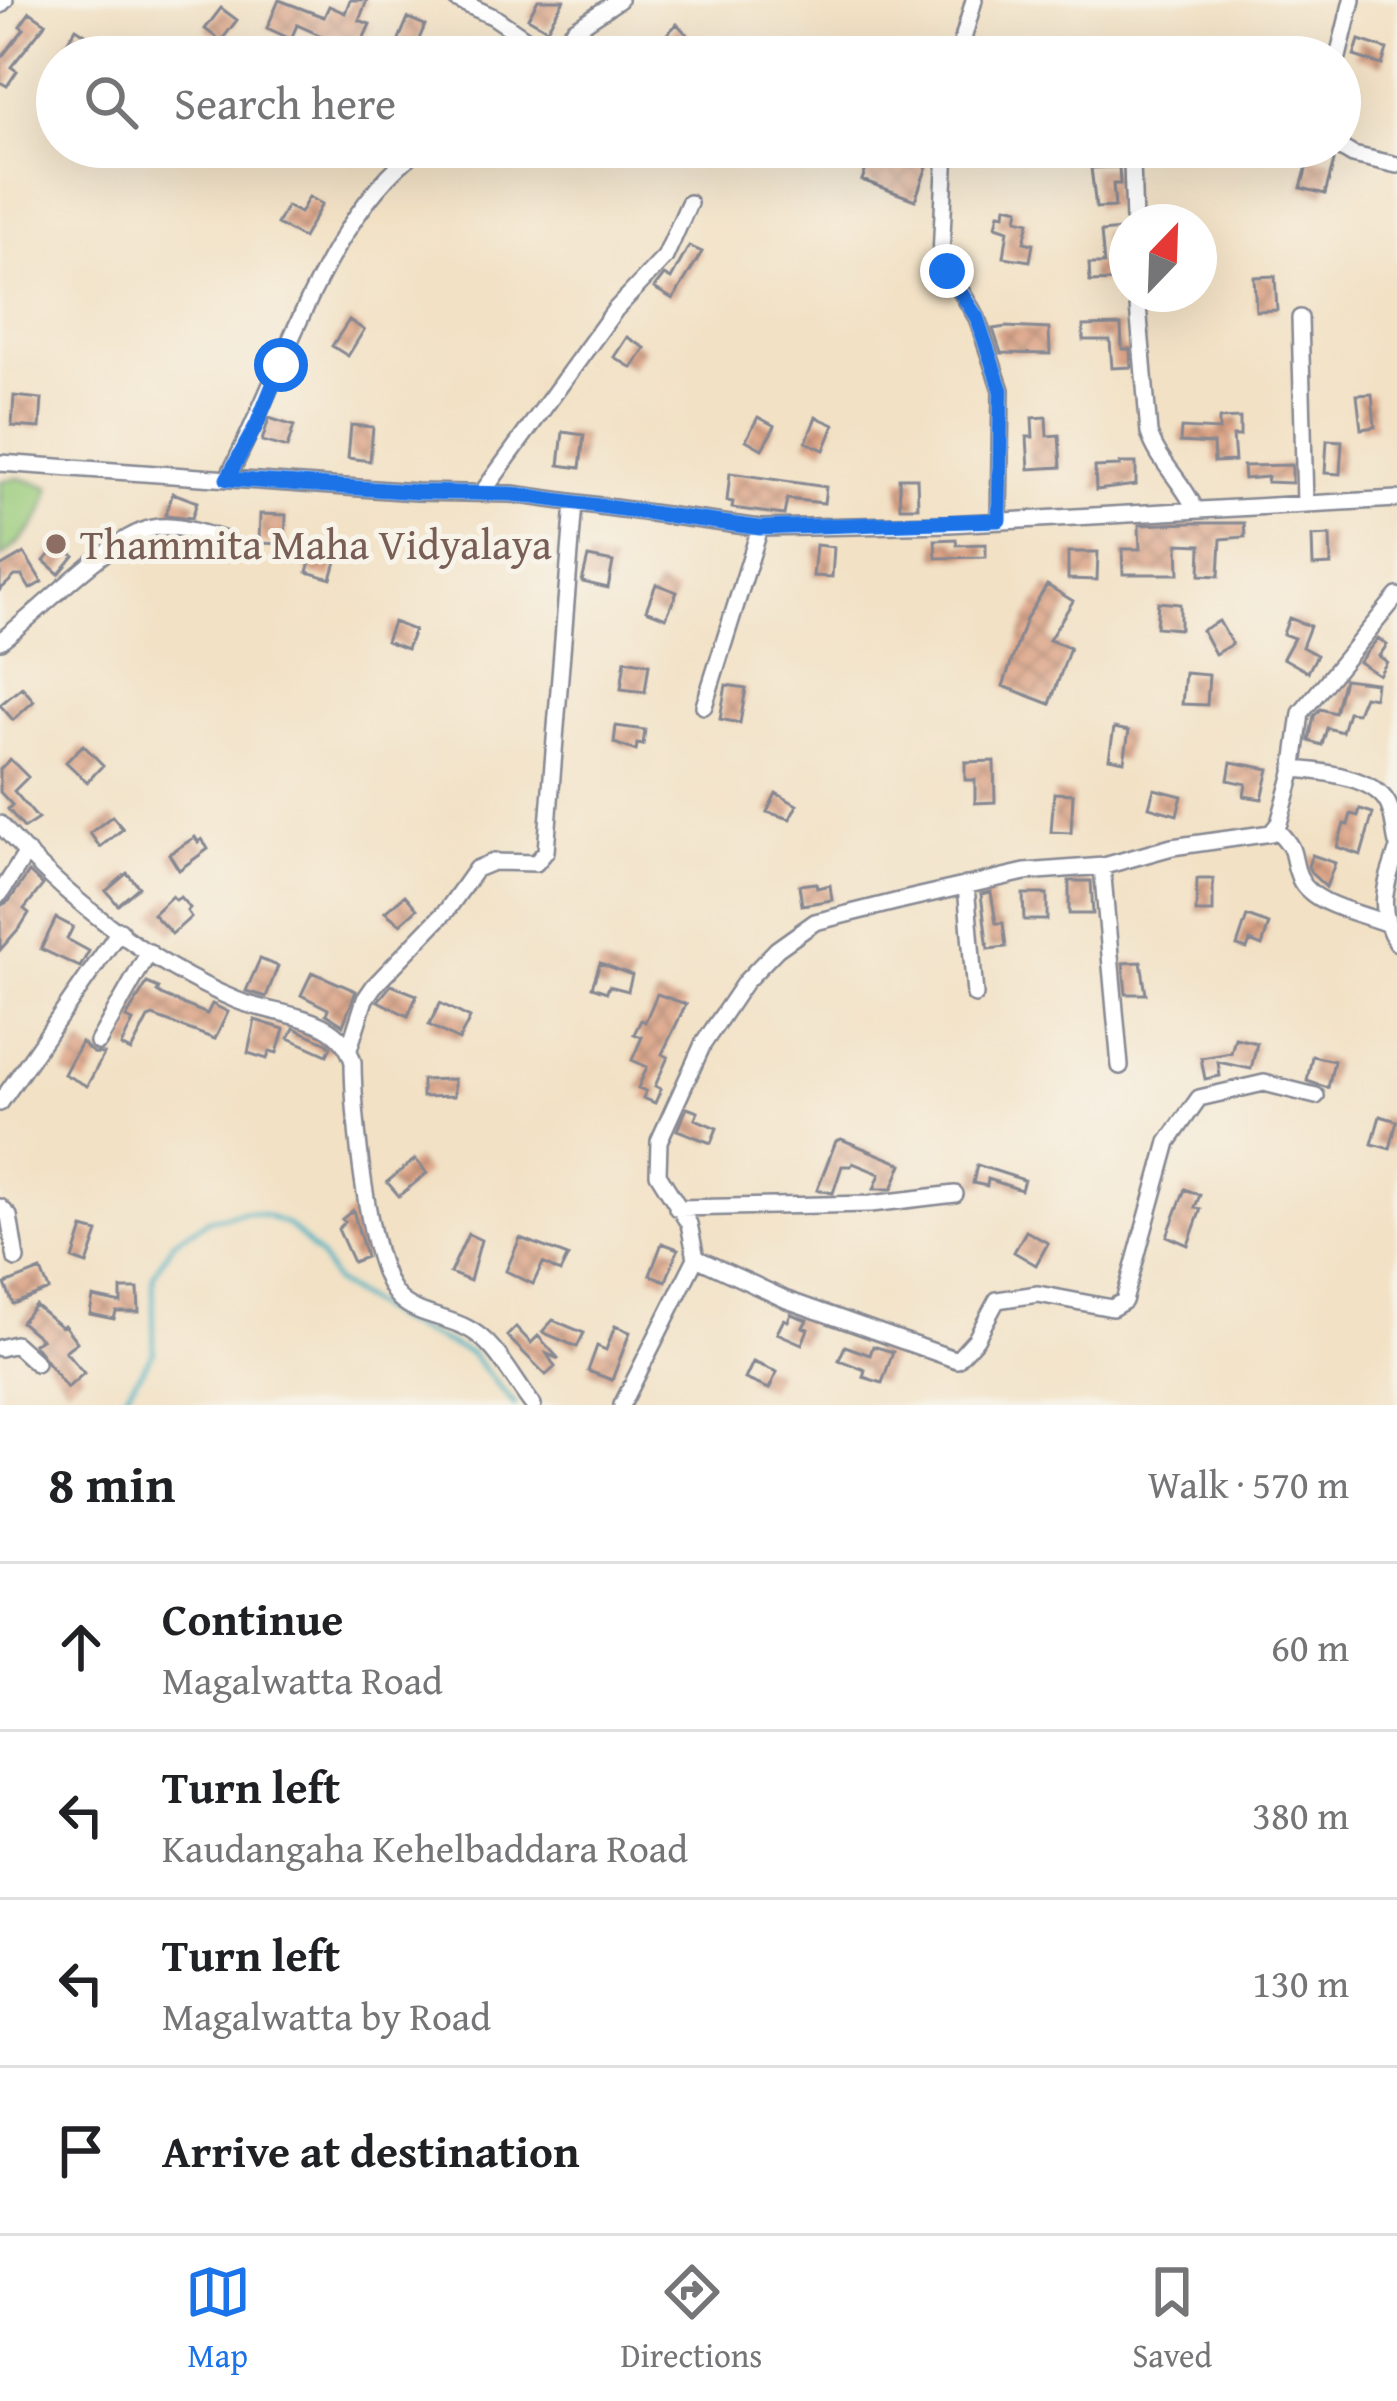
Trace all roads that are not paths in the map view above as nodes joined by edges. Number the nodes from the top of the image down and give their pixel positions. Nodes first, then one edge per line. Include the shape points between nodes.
1 (457, 0) edge
2 (619, 0) edge
3 (974, 0) edge
4 (1352, 0) edge
5 (520, 36) edge
6 (567, 36) edge
7 (964, 36) edge
8 (1343, 36) edge
9 (1361, 157) edge
10 (1397, 165) edge
11 (393, 168) edge
12 (945, 168) edge
13 (1132, 168) edge
14 (689, 203) dead end
15 (1133, 204) edge
16 (1139, 312) edge
17 (1300, 318) dead end
18 (0, 463) edge
19 (227, 479) junction
20 (482, 493) junction
21 (1397, 499) edge
22 (1305, 502) junction
23 (574, 503) junction
24 (1194, 507) junction
25 (999, 520) junction
26 (760, 528) junction
27 (226, 540) dead end
28 (1397, 596) edge
29 (0, 641) edge
30 (704, 706) dead end
31 (1293, 769) junction
32 (0, 824) edge
33 (1275, 828) junction
34 (1397, 847) edge
35 (27, 852) junction
36 (1102, 866) junction
37 (966, 885) junction
38 (0, 893) edge
39 (1389, 922) edge
40 (120, 930) junction
41 (1397, 943) edge
42 (149, 952) junction
43 (975, 995) dead end
44 (98, 1042) dead end
45 (349, 1049) junction
46 (1120, 1066) dead end
47 (1316, 1096) dead end
48 (0, 1103) edge
49 (956, 1194) dead end
50 (0, 1207) edge
51 (677, 1208) junction
52 (696, 1258) junction
53 (16, 1259) dead end
54 (0, 1348) edge
55 (36, 1363) dead end
56 (533, 1405) edge
57 (622, 1405) edge

1 - 5 street
2 - 6 street
3 - 7 street
4 - 8 street
9 - 10 street
11 - 19 street via 342,240
12 - 25 street via 940,258 977,318 1001,390
13 - 15 street
14 - 20 street via 665,257 615,310
16 - 24 street via 1149,434
17 - 22 street
18 - 19 street
19 - 20 street
20 - 23 street
21 - 22 street
22 - 24 street
23 - 26 street
23 - 45 street via 546,851 536,863 476,869 374,986
24 - 25 street
25 - 26 street
26 - 30 street
27 - 29 street via 150,529
28 - 31 street via 1301,713
31 - 33 street
31 - 34 street via 1349,777 1378,793 1388,803
32 - 35 street
33 - 36 street
33 - 39 street via 1318,898
34 - 39 street via 1384,889
35 - 38 street
35 - 40 street
36 - 37 street
36 - 46 street
37 - 43 street
37 - 51 street via 815,922 745,982 694,1062 659,1141 658,1174
39 - 41 street
40 - 42 street
40 - 48 street
42 - 44 street
42 - 45 street via 242,1003 334,1032
45 - 56 street via 386,1279 422,1313 483,1338
47 - 52 street via 1264,1083 1199,1098 1168,1142 1124,1301 1112,1308 1038,1294 997,1300 956,1360
49 - 51 street
50 - 53 street
51 - 52 street
52 - 57 street
54 - 55 street via 15,1344

